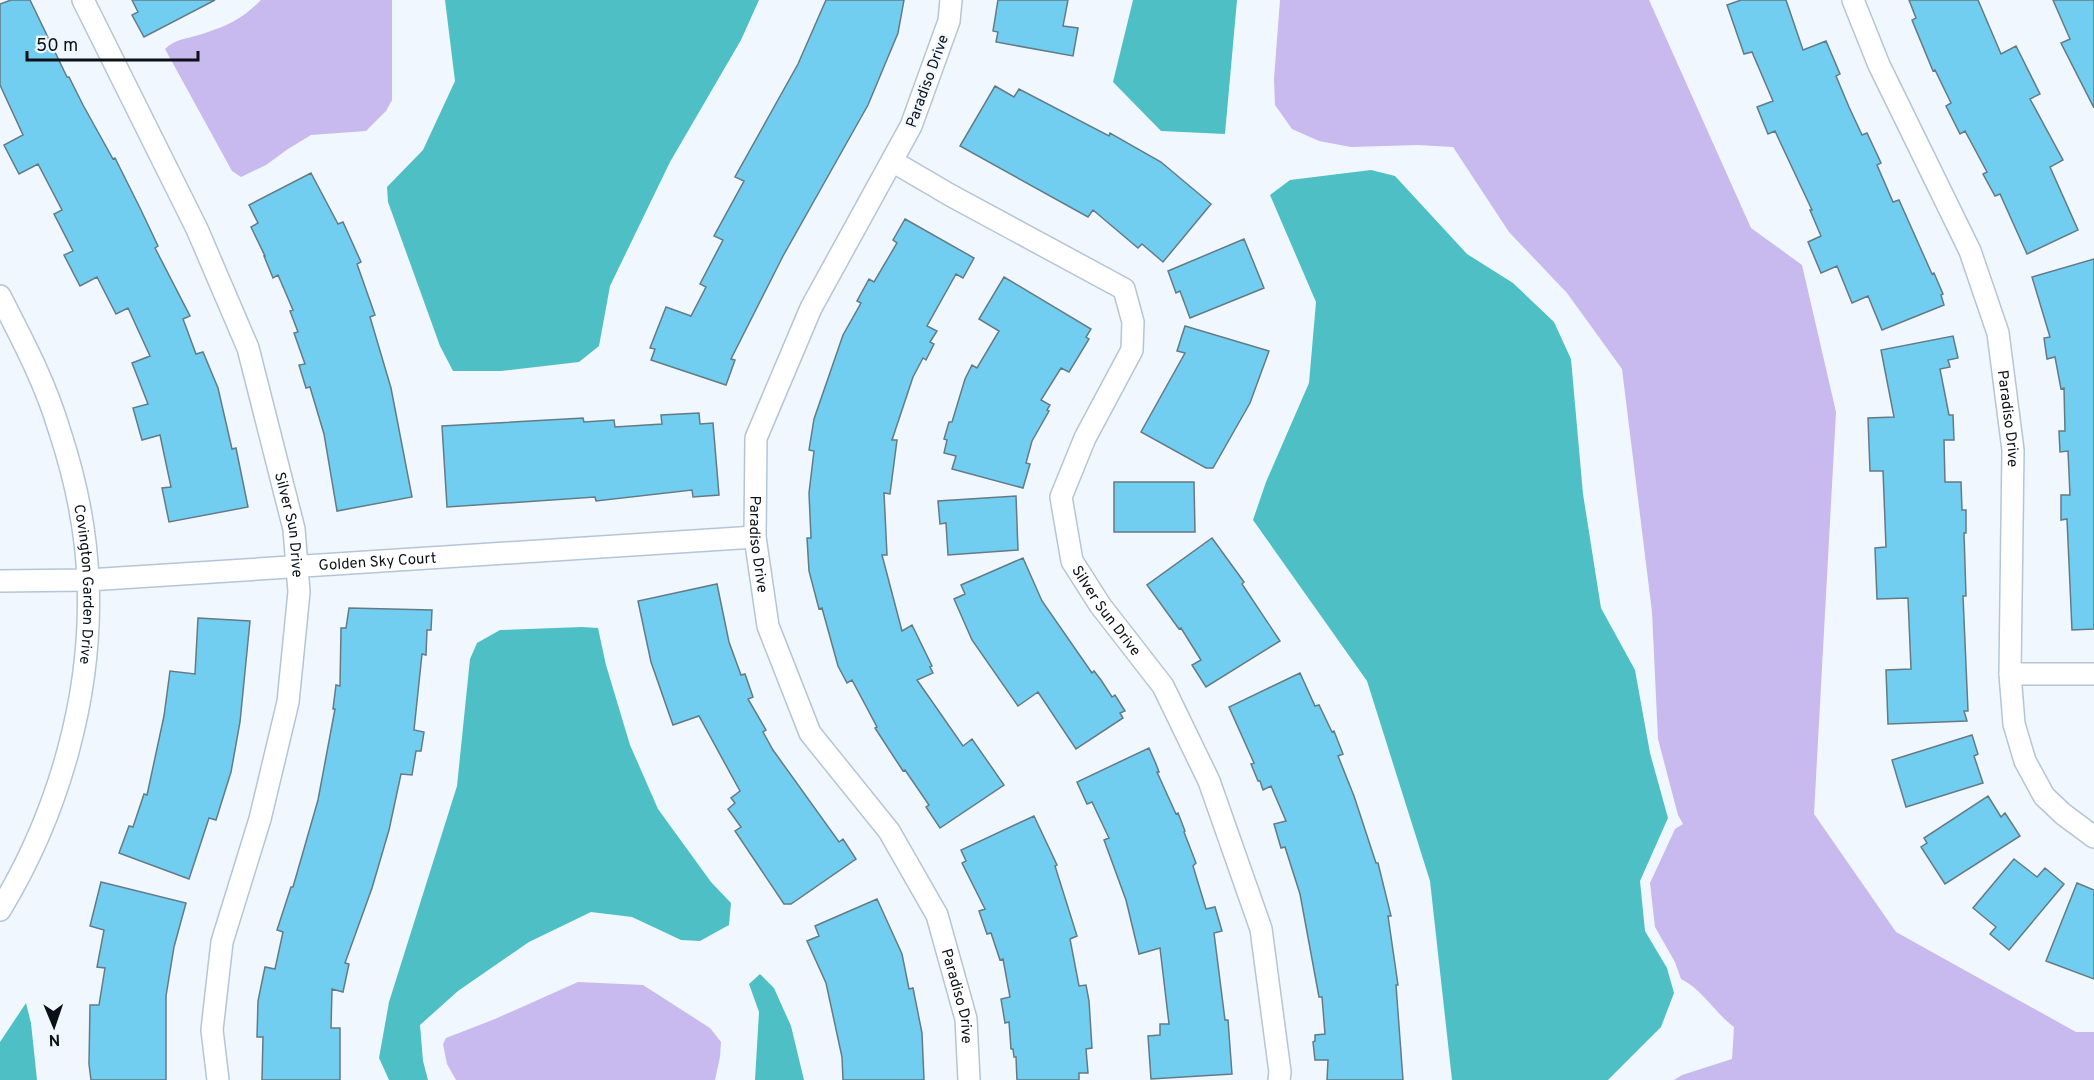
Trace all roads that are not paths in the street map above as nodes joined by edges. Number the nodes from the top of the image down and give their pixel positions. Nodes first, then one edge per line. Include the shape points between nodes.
1 (83, 0) edge
2 (951, 0) edge
3 (1853, 0) edge
4 (892, 161) junction
5 (0, 296) edge
6 (755, 537) junction
7 (297, 565) junction
8 (88, 580) junction
9 (0, 581) edge
10 (2010, 674) junction
11 (2094, 674) edge
12 (2094, 837) edge
13 (0, 910) edge
14 (218, 1080) edge
15 (969, 1080) edge
16 (1279, 1080) edge

1 - 7 street, Silver Sun Drive via 197,230 248,348 294,529
2 - 4 street, Paradiso Drive via 949,21 911,126
3 - 10 street, Paradiso Drive via 1879,65 1970,251 1998,333 2013,450
4 - 6 street, Paradiso Drive via 811,308 756,438
4 - 16 street, Silver Sun Drive via 1124,289 1132,322 1132,350 1085,438 1061,497 1072,561 1100,605 1164,686 1209,781 1261,929
5 - 8 street, Covington Garden Drive via 59,426 82,522
6 - 7 street, Golden Sky Court
6 - 15 street, Paradiso Drive via 768,626 810,733 889,831 937,915 966,1019
7 - 8 street, Golden Sky Court
7 - 14 street, Silver Sun Drive via 288,702 260,819 222,942 212,1029
8 - 9 street, Golden Sky Court
8 - 13 street, Covington Garden Drive via 81,689 67,752 40,833
10 - 11 street
10 - 12 street, Paradiso Drive via 2014,724 2025,761 2044,796

